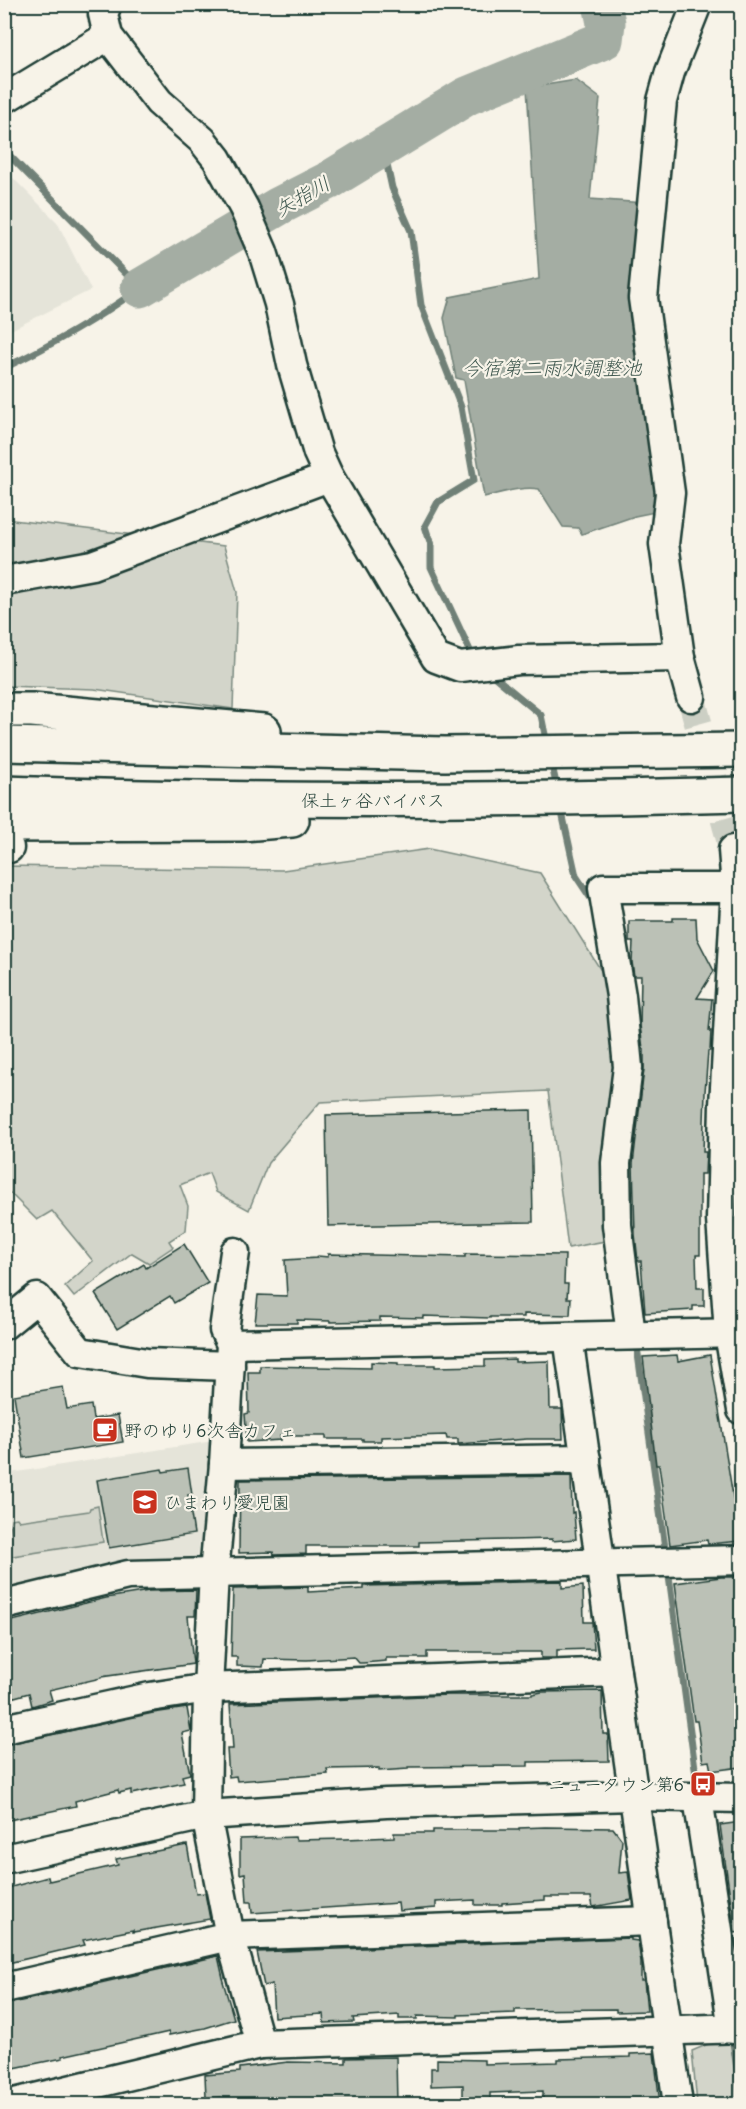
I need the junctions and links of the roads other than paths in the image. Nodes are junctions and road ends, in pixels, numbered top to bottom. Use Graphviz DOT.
graph roads {
  1 [pos="106,4"];
  2 [pos="697,4"];
  3 [pos="108,36"];
  4 [pos="4,99"];
  5 [pos="329,477"];
  6 [pos="4,581"];
  7 [pos="680,657"];
  8 [pos="691,697"];
  9 [pos="4,710"];
  10 [pos="4,744"];
  11 [pos="741,750"];
  12 [pos="445,754"];
  13 [pos="4,793"];
  14 [pos="741,794"];
  15 [pos="560,799"];
  16 [pos="6,840"];
  17 [pos="733,850"];
  18 [pos="736,888"];
  19 [pos="736,995"];
  20 [pos="733,1105"];
  21 [pos="731,1219"];
  22 [pos="235,1252"];
  23 [pos="4,1324"];
  24 [pos="735,1333"];
  25 [pos="631,1335"];
  26 [pos="568,1337"];
  27 [pos="231,1355"];
  28 [pos="741,1410"];
  29 [pos="586,1459"];
  30 [pos="224,1464"];
  31 [pos="741,1560"];
  32 [pos="601,1564"];
  33 [pos="214,1573"];
  34 [pos="4,1605"];
  35 [pos="616,1672"];
  36 [pos="208,1688"];
  37 [pos="4,1729"];
  38 [pos="634,1796"];
  39 [pos="698,1798"];
  40 [pos="741,1798"];
  41 [pos="206,1815"];
  42 [pos="4,1859"];
  43 [pos="652,1921"];
  44 [pos="230,1936"];
  45 [pos="4,1988"];
  46 [pos="737,2029"];
  47 [pos="668,2030"];
  48 [pos="260,2044"];
  49 [pos="10,2104"];
  50 [pos="678,2104"];
  1 -- 3 [label="street"];
  2 -- 7 [label="street"];
  3 -- 4 [label="street"];
  3 -- 5 [label="street"];
  5 -- 6 [label="street"];
  5 -- 7 [label="street"];
  7 -- 8 [label="street"];
  9 -- 12 [label="highway"];
  10 -- 12 [label="highway"];
  11 -- 12 [label="highway"];
  13 -- 15 [label="highway, 保土ヶ谷バイパス"];
  14 -- 15 [label="highway, 保土ヶ谷バイパス"];
  15 -- 16 [label="highway"];
  17 -- 18 [label="street"];
  18 -- 19 [label="street"];
  18 -- 25 [label="street"];
  19 -- 20 [label="street"];
  20 -- 21 [label="street"];
  21 -- 24 [label="street"];
  22 -- 27 [label="street"];
  23 -- 27 [label="street"];
  24 -- 25 [label="street"];
  24 -- 28 [label="street"];
  25 -- 26 [label="street"];
  26 -- 27 [label="street"];
  26 -- 29 [label="street"];
  27 -- 30 [label="street"];
  29 -- 30 [label="street"];
  29 -- 32 [label="street"];
  30 -- 33 [label="street"];
  31 -- 32 [label="street"];
  32 -- 33 [label="street"];
  32 -- 35 [label="street"];
  33 -- 34 [label="street"];
  33 -- 36 [label="street"];
  35 -- 36 [label="street"];
  35 -- 38 [label="street"];
  36 -- 37 [label="street"];
  36 -- 41 [label="street"];
  38 -- 39 [label="street"];
  38 -- 41 [label="street"];
  38 -- 43 [label="street"];
  39 -- 40 [label="street"];
  39 -- 46 [label="street"];
  41 -- 42 [label="street"];
  41 -- 44 [label="street"];
  43 -- 44 [label="street"];
  43 -- 47 [label="street"];
  44 -- 45 [label="street"];
  44 -- 48 [label="street"];
  46 -- 47 [label="street"];
  47 -- 48 [label="street"];
  47 -- 50 [label="street"];
  48 -- 49 [label="street"];
}
